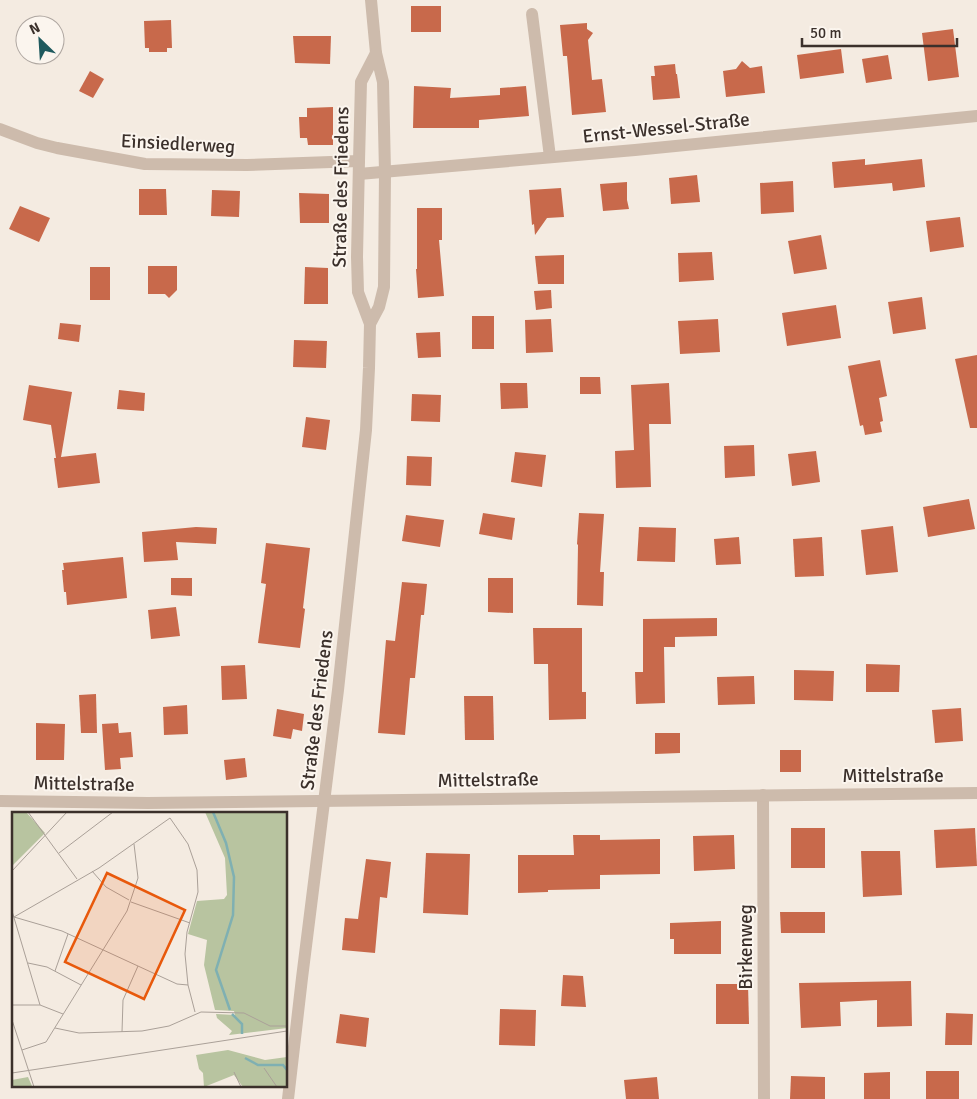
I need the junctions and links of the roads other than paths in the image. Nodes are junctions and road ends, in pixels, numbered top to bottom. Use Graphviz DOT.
graph roads {
  1 [pos="371,0"];
  2 [pos="532,14"];
  3 [pos="376,53"];
  4 [pos="977,116"];
  5 [pos="0,129"];
  6 [pos="550,157"];
  7 [pos="359,168"];
  8 [pos="385,172"];
  9 [pos="370,324"];
  10 [pos="977,793"];
  11 [pos="763,795"];
  12 [pos="0,800"];
  13 [pos="325,800"];
  14 [pos="288,1099"];
  15 [pos="764,1099"];
  1 -- 3 [label="street, Straße des Friedens"];
  2 -- 6 [label="street"];
  3 -- 7 [label="street, Straße des Friedens"];
  3 -- 8 [label="street, Straße des Friedens"];
  4 -- 6 [label="street, Ernst-Wessel-Straße"];
  5 -- 7 [label="street, Einsiedlerweg"];
  6 -- 8 [label="street, Ernst-Wessel-Straße"];
  7 -- 8 [label="street, Ernst-Wessel-Straße"];
  7 -- 9 [label="street, Straße des Friedens"];
  8 -- 9 [label="street, Straße des Friedens"];
  9 -- 13 [label="street, Straße des Friedens"];
  10 -- 11 [label="street, Mittelstraße"];
  11 -- 13 [label="street, Mittelstraße"];
  11 -- 15 [label="street, Birkenweg"];
  12 -- 13 [label="street, Mittelstraße"];
  13 -- 14 [label="street, Straße des Friedens"];
}
